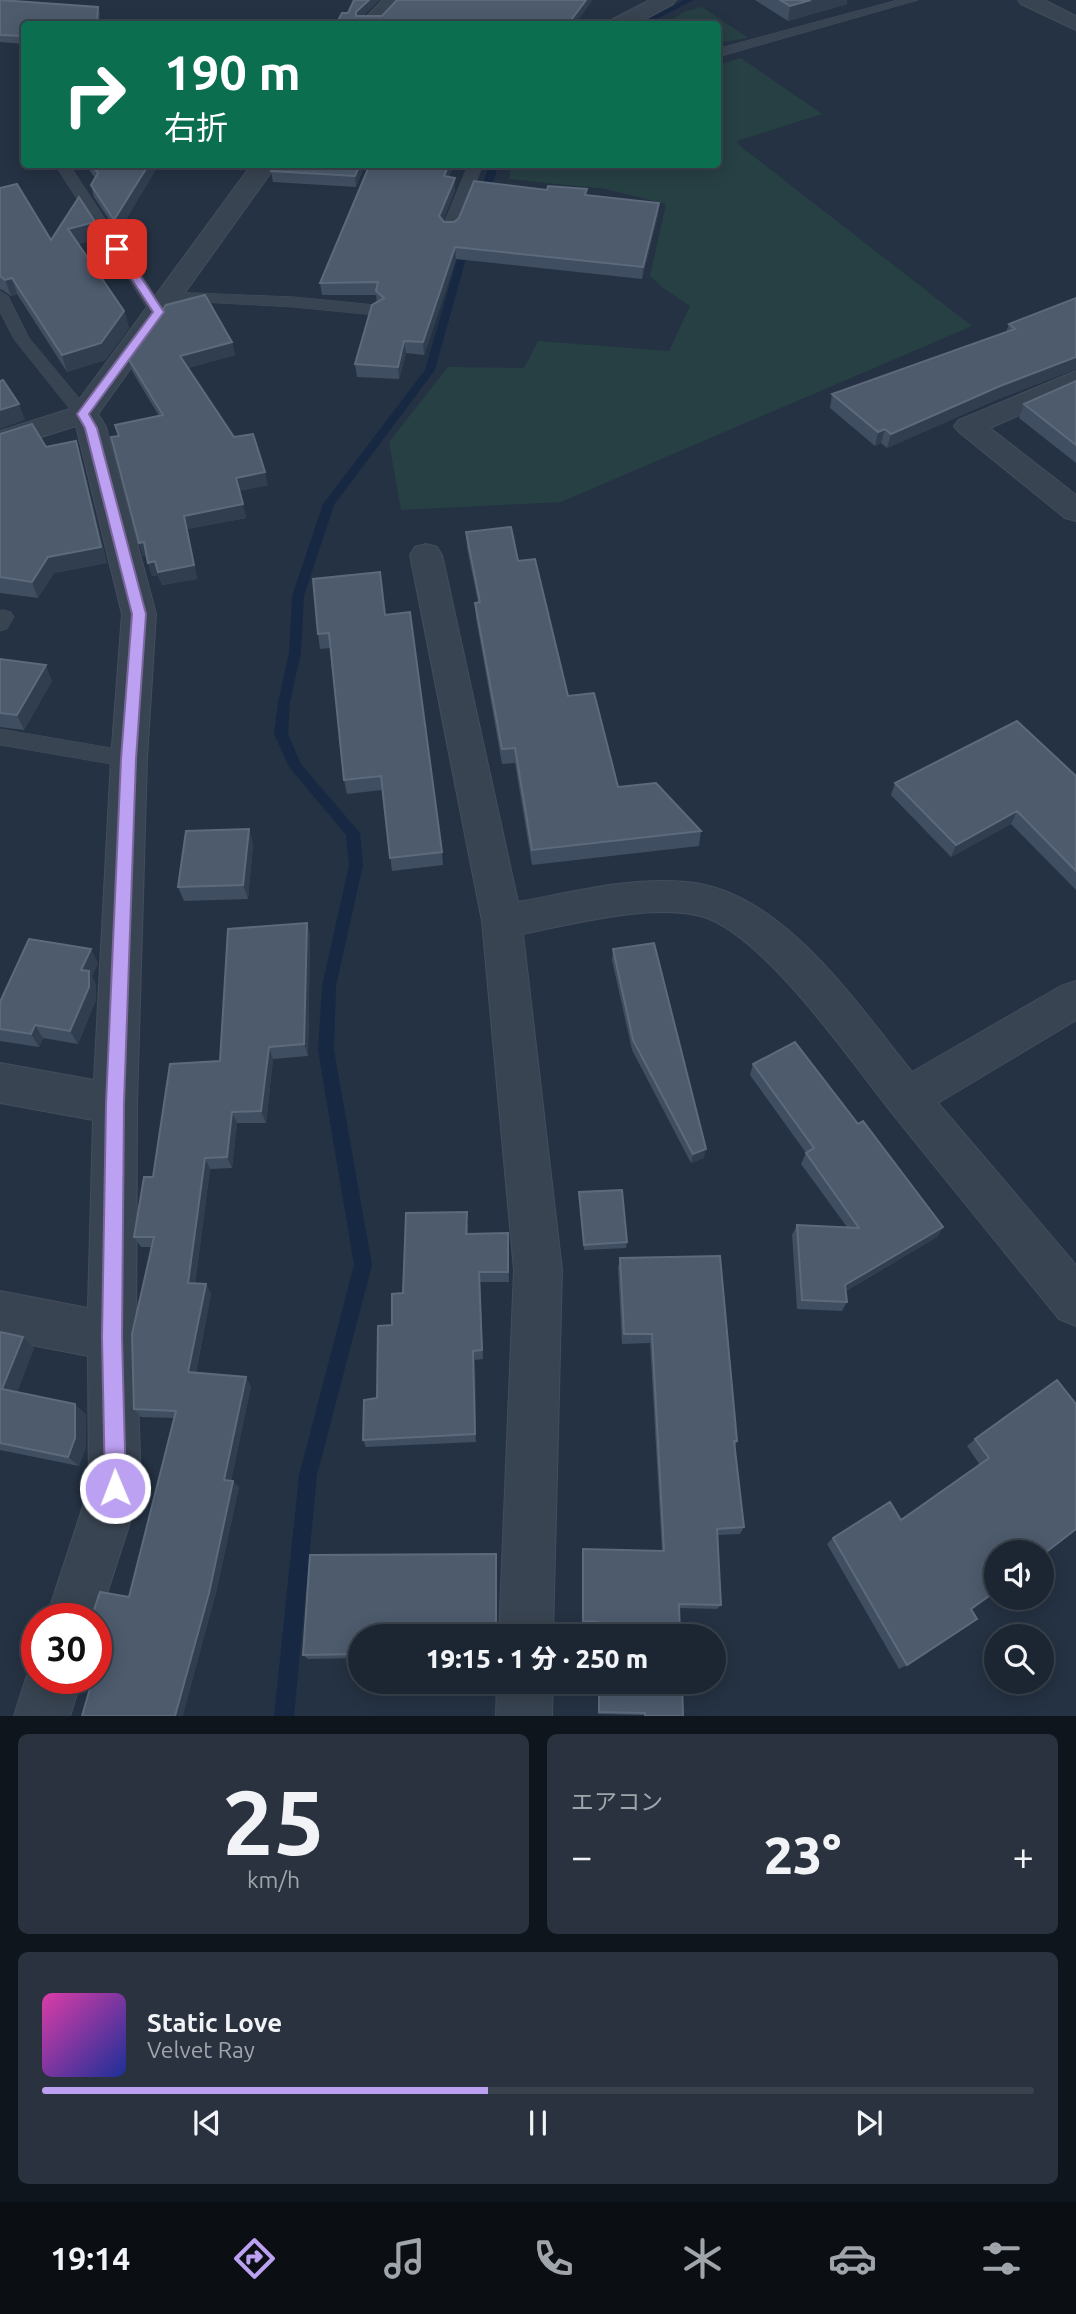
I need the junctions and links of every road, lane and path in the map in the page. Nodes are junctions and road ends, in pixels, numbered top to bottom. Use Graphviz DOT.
graph roads {
  1 [pos="395,0"];
  2 [pos="666,0"];
  3 [pos="912,0"];
  4 [pos="1028,0"];
  5 [pos="372,21"];
  6 [pos="627,21"];
  7 [pos="1076,24"];
  8 [pos="721,52"];
  9 [pos="65,168"];
  10 [pos="262,168"];
  11 [pos="474,168"];
  12 [pos="450,229"];
  13 [pos="0,296"];
  14 [pos="164,305"];
  15 [pos="375,310"];
  16 [pos="1076,380"];
  17 [pos="83,414"];
  18 [pos="0,441"];
  19 [pos="1076,511"];
  20 [pos="426,555"];
  21 [pos="0,737"];
  22 [pos="129,759"];
  23 [pos="502,921"];
  24 [pos="1076,999"];
  25 [pos="0,1083"];
  26 [pos="907,1098"];
  27 [pos="115,1104"];
  28 [pos="1076,1302"];
  29 [pos="0,1315"];
  30 [pos="112,1337"];
  31 [pos="78,1603"];
  32 [pos="526,1624"];
  33 [pos="49,1694"];
  34 [pos="525,1694"];
  35 [pos="42,1716"];
  36 [pos="524,1716"];
  1 -- 5 [label="street"];
  2 -- 6 [label="street"];
  3 -- 8 [label="lane"];
  4 -- 7 [label="street"];
  9 -- 14 [label="lane"];
  10 -- 14 [label="street"];
  11 -- 12 [label="lane"];
  13 -- 17 [label="lane"];
  14 -- 15 [label="lane"];
  14 -- 17 [label="street"];
  16 -- 19 [label="street"];
  17 -- 18 [label="street"];
  17 -- 22 [label="street"];
  20 -- 23 [label="street"];
  21 -- 22 [label="lane"];
  22 -- 27 [label="street"];
  23 -- 26 [label="street"];
  23 -- 32 [label="street"];
  24 -- 26 [label="street"];
  25 -- 27 [label="street"];
  26 -- 28 [label="street"];
  27 -- 30 [label="street"];
  29 -- 30 [label="street"];
  30 -- 31 [label="street"];
  33 -- 35 [label="street"];
  34 -- 36 [label="street"];
}
